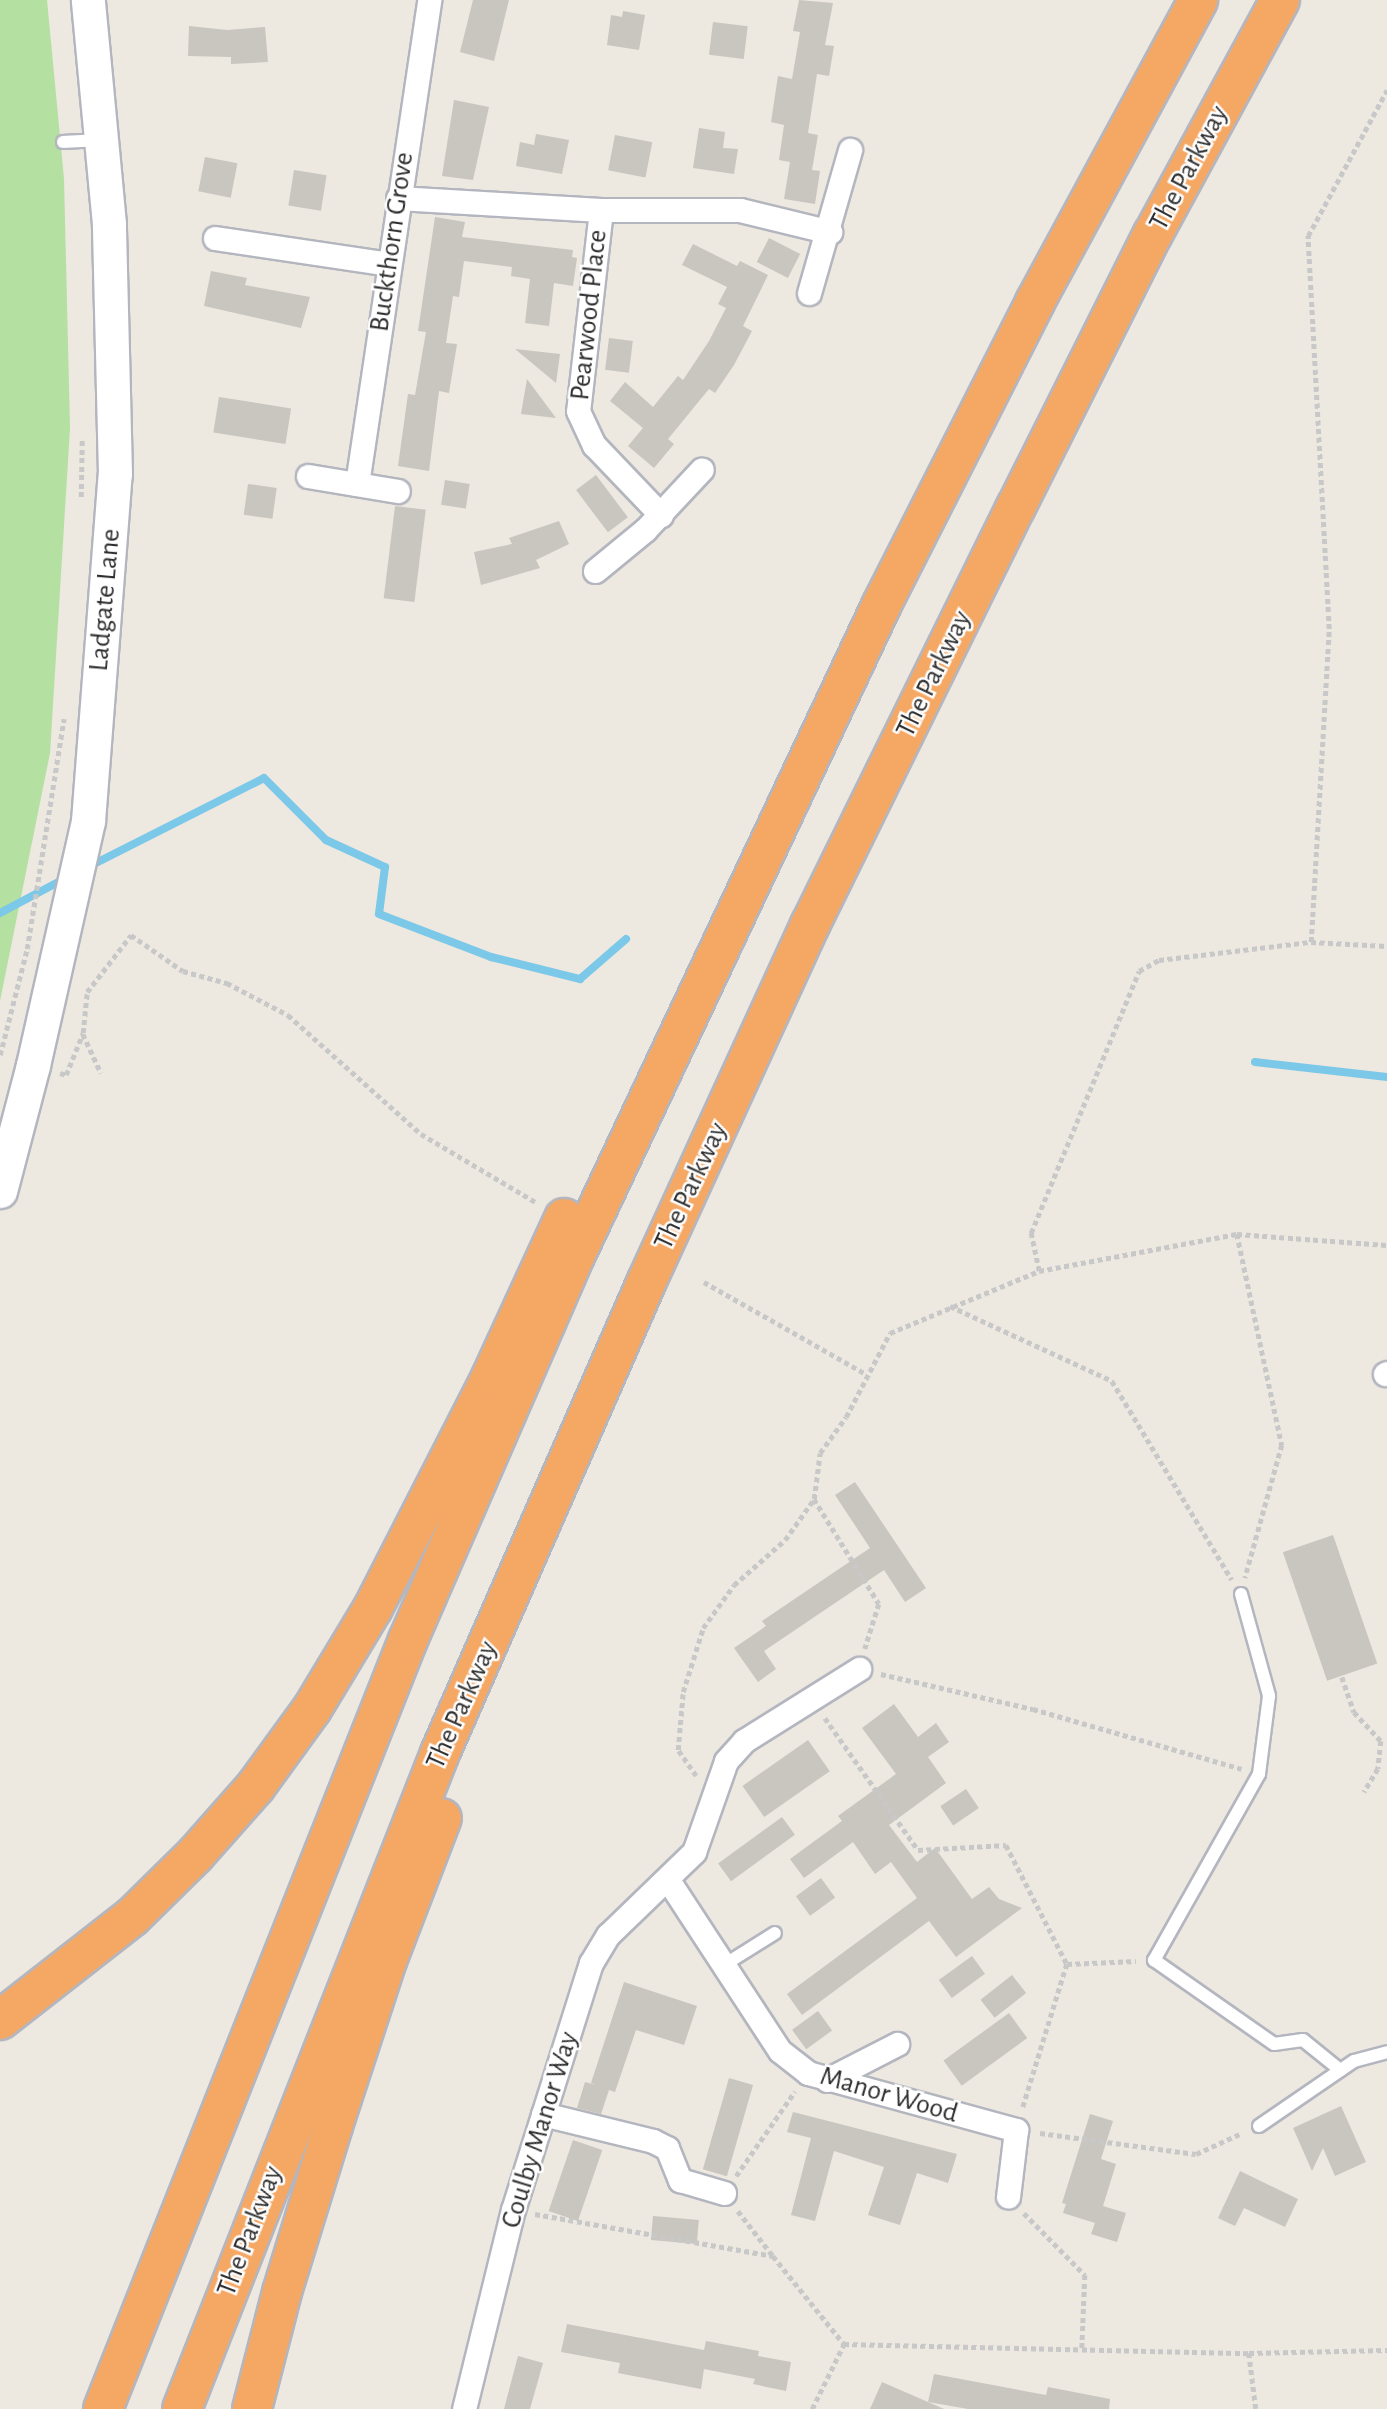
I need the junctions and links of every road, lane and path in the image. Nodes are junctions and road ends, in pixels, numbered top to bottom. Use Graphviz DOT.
graph roads {
  1 [pos="88,0"];
  2 [pos="429,0"];
  3 [pos="1198,0"];
  4 [pos="1280,0"];
  5 [pos="1387,89"];
  6 [pos="104,140"];
  7 [pos="63,142"];
  8 [pos="850,149"];
  9 [pos="398,198"];
  10 [pos="601,210"];
  11 [pos="830,232"];
  12 [pos="215,238"];
  13 [pos="388,264"];
  14 [pos="809,293"];
  15 [pos="82,435"];
  16 [pos="702,470"];
  17 [pos="307,476"];
  18 [pos="356,484"];
  19 [pos="398,491"];
  20 [pos="81,502"];
  21 [pos="661,515"];
  22 [pos="595,571"];
  23 [pos="65,707"];
  24 [pos="1311,942"];
  25 [pos="1387,946"];
  26 [pos="83,1033"];
  27 [pos="678,1033"];
  28 [pos="0,1055"];
  29 [pos="101,1073"];
  30 [pos="66,1075"];
  31 [pos="0,1191"];
  32 [pos="537,1203"];
  33 [pos="1237,1234"];
  34 [pos="1387,1245"];
  35 [pos="1039,1271"];
  36 [pos="704,1282"];
  37 [pos="949,1305"];
  38 [pos="866,1374"];
  39 [pos="814,1499"];
  40 [pos="526,1561"];
  41 [pos="1241,1594"];
  42 [pos="859,1669"];
  43 [pos="1342,1677"];
  44 [pos="811,1699"];
  45 [pos="1259,1774"];
  46 [pos="1364,1792"];
  47 [pos="712,1798"];
  48 [pos="668,1880"];
  49 [pos="775,1933"];
  50 [pos="1154,1960"];
  51 [pos="1067,1964"];
  52 [pos="724,1965"];
  53 [pos="0,2020"];
  54 [pos="897,2044"];
  55 [pos="1387,2052"];
  56 [pos="1340,2070"];
  57 [pos="817,2077"];
  58 [pos="543,2114"];
  59 [pos="1259,2126"];
  60 [pos="1016,2130"];
  61 [pos="724,2193"];
  62 [pos="1008,2197"];
  63 [pos="513,2210"];
  64 [pos="773,2256"];
  65 [pos="844,2344"];
  66 [pos="1082,2349"];
  67 [pos="1387,2350"];
  68 [pos="1249,2353"];
  69 [pos="103,2409"];
  70 [pos="182,2409"];
  71 [pos="253,2409"];
  72 [pos="464,2409"];
  73 [pos="812,2409"];
  74 [pos="1256,2409"];
  1 -- 6 [label="main road, Ladgate Lane"];
  2 -- 9 [label="street, Buckthorn Grove"];
  3 -- 27 [label="highway"];
  4 -- 40 [label="highway, The Parkway"];
  5 -- 24 [label="path"];
  6 -- 7 [label="lane"];
  6 -- 31 [label="main road, Ladgate Lane"];
  8 -- 11 [label="street"];
  9 -- 10 [label="street, Pearwood Place"];
  9 -- 13 [label="street, Buckthorn Grove"];
  10 -- 11 [label="street, Pearwood Place"];
  10 -- 21 [label="street, Pearwood Place"];
  11 -- 14 [label="street"];
  12 -- 13 [label="street"];
  13 -- 18 [label="street, Buckthorn Grove"];
  15 -- 20 [label="path"];
  16 -- 21 [label="street"];
  17 -- 18 [label="street"];
  18 -- 19 [label="street"];
  21 -- 22 [label="street"];
  23 -- 28 [label="path"];
  24 -- 25 [label="path"];
  24 -- 35 [label="path"];
  26 -- 29 [label="path"];
  26 -- 30 [label="path"];
  26 -- 32 [label="path"];
  27 -- 53 [label="highway"];
  27 -- 69 [label="highway"];
  33 -- 34 [label="path"];
  33 -- 35 [label="path"];
  33 -- 41 [label="path"];
  35 -- 37 [label="path"];
  36 -- 38 [label="path"];
  37 -- 38 [label="path"];
  37 -- 41 [label="path"];
  38 -- 39 [label="path"];
  39 -- 42 [label="path"];
  39 -- 47 [label="path"];
  40 -- 70 [label="highway, The Parkway"];
  40 -- 71 [label="highway"];
  41 -- 45 [label="lane"];
  42 -- 44 [label="street, Coulby Manor Way"];
  42 -- 45 [label="path"];
  43 -- 46 [label="path"];
  44 -- 47 [label="street, Coulby Manor Way"];
  44 -- 51 [label="path"];
  45 -- 50 [label="lane"];
  47 -- 48 [label="street, Coulby Manor Way"];
  48 -- 52 [label="street, Manor Wood"];
  48 -- 58 [label="street, Coulby Manor Way"];
  49 -- 52 [label="lane"];
  50 -- 51 [label="path"];
  50 -- 56 [label="lane"];
  51 -- 60 [label="path"];
  52 -- 57 [label="street, Manor Wood"];
  54 -- 57 [label="street"];
  55 -- 56 [label="lane"];
  56 -- 59 [label="lane"];
  57 -- 60 [label="street, Manor Wood"];
  57 -- 61 [label="path"];
  58 -- 61 [label="street"];
  58 -- 63 [label="street, Coulby Manor Way"];
  59 -- 60 [label="path"];
  60 -- 62 [label="street"];
  61 -- 64 [label="path"];
  62 -- 66 [label="path"];
  63 -- 64 [label="path"];
  63 -- 72 [label="street, Coulby Manor Way"];
  64 -- 65 [label="path"];
  65 -- 66 [label="path"];
  65 -- 73 [label="path"];
  66 -- 68 [label="path"];
  67 -- 68 [label="path"];
  68 -- 74 [label="path"];
}
